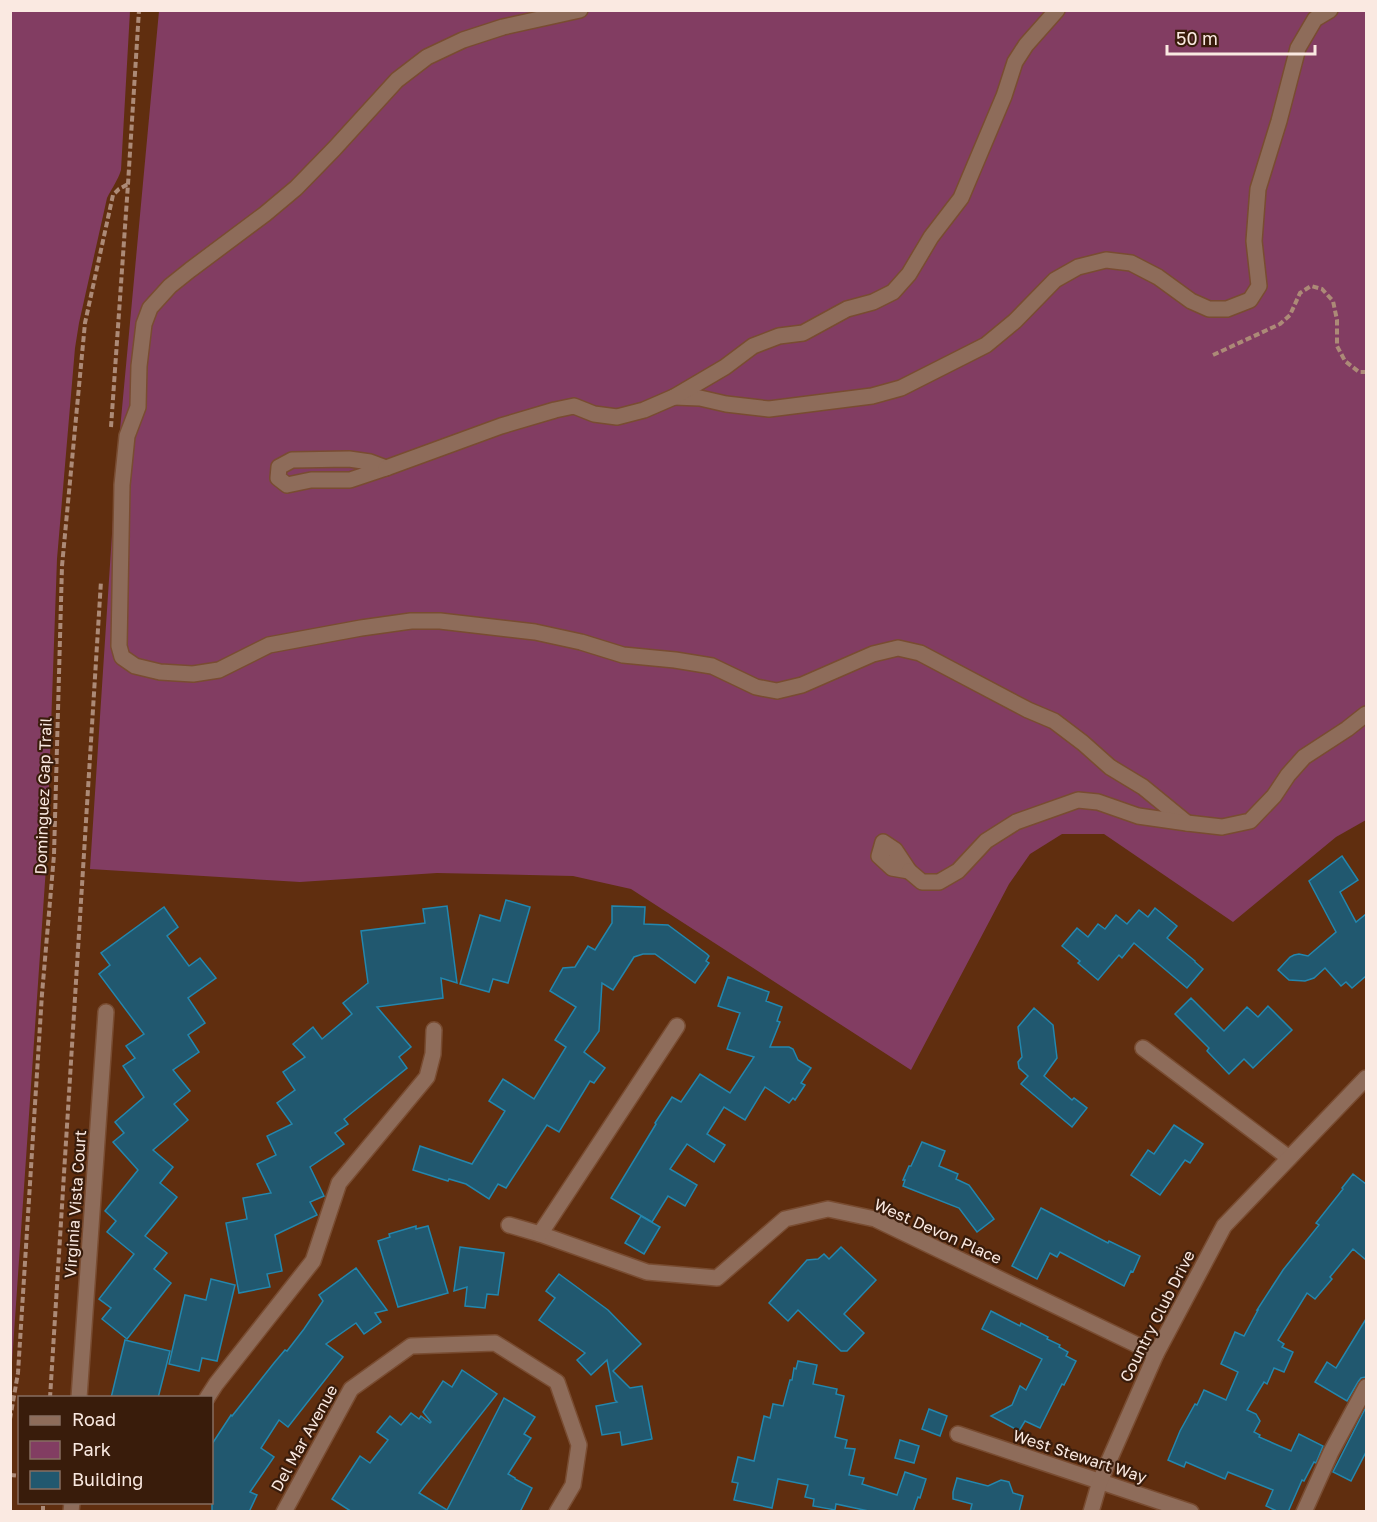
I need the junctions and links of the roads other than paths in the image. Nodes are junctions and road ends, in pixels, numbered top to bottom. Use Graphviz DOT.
graph roads {
  1 [pos="580,10"];
  2 [pos="1057,10"];
  3 [pos="1330,10"];
  4 [pos="674,397"];
  5 [pos="386,468"];
  6 [pos="1366,714"];
  7 [pos="1187,824"];
  8 [pos="909,871"];
  9 [pos="106,1012"];
  10 [pos="677,1026"];
  11 [pos="434,1030"];
  12 [pos="1143,1048"];
  13 [pos="1366,1078"];
  14 [pos="1289,1158"];
  15 [pos="509,1225"];
  16 [pos="540,1234"];
  17 [pos="1156,1354"];
  18 [pos="1366,1387"];
  19 [pos="79,1396"];
  20 [pos="208,1396"];
  21 [pos="958,1434"];
  22 [pos="1100,1481"];
  23 [pos="284,1512"];
  24 [pos="557,1512"];
  25 [pos="1091,1512"];
  26 [pos="1191,1512"];
  27 [pos="1304,1512"];
  1 -- 7 [label="street"];
  2 -- 4 [label="street"];
  3 -- 4 [label="street"];
  4 -- 5 [label="street"];
  5 -- 5 [label="street"];
  6 -- 7 [label="street"];
  7 -- 8 [label="street"];
  9 -- 19 [label="street, Virginia Vista Court"];
  10 -- 16 [label="street"];
  11 -- 20 [label="street"];
  12 -- 14 [label="street"];
  13 -- 14 [label="street, Country Club Drive"];
  14 -- 17 [label="street, Country Club Drive"];
  15 -- 16 [label="street, West Devon Place"];
  16 -- 17 [label="street, West Devon Place"];
  17 -- 22 [label="street, Country Club Drive"];
  18 -- 27 [label="street"];
  21 -- 22 [label="street, West Stewart Way"];
  22 -- 25 [label="street, Country Club Drive"];
  22 -- 26 [label="street, West Stewart Way"];
  23 -- 24 [label="street, Del Mar Avenue"];
}
